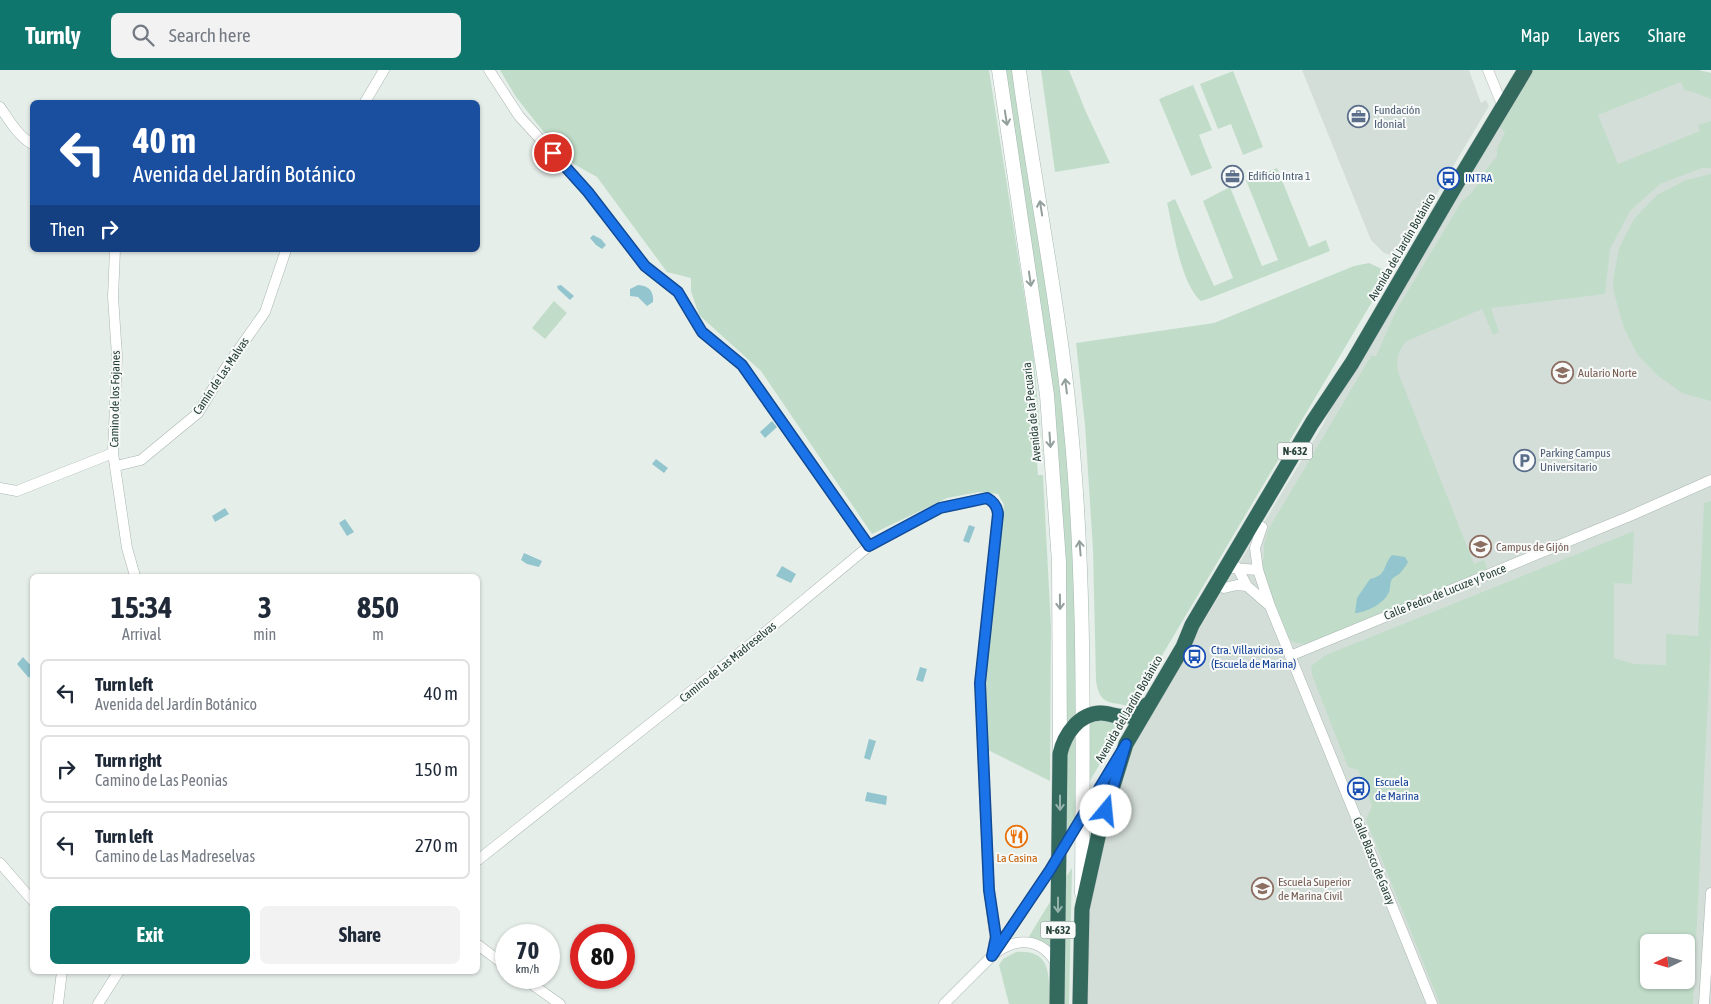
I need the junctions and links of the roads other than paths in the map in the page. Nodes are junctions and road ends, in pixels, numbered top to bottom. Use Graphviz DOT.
graph roads {
  1 [pos="384,70"];
  2 [pos="488,70"];
  3 [pos="999,70"];
  4 [pos="1019,70"];
  5 [pos="1488,70"];
  6 [pos="1525,70"];
  7 [pos="366,100"];
  8 [pos="0,107"];
  9 [pos="1503,107"];
  10 [pos="30,142"];
  11 [pos="115,252"];
  12 [pos="285,252"];
  13 [pos="1352,363"];
  14 [pos="113,453"];
  15 [pos="116,466"];
  16 [pos="1711,480"];
  17 [pos="0,488"];
  18 [pos="1262,527"];
  19 [pos="869,546"];
  20 [pos="1230,570"];
  21 [pos="1258,570"];
  22 [pos="134,574"];
  23 [pos="1247,586"];
  24 [pos="1224,588"];
  25 [pos="1270,606"];
  26 [pos="1183,648"];
  27 [pos="1290,656"];
  28 [pos="1083,684"];
  29 [pos="1151,702"];
  30 [pos="1101,713"];
  31 [pos="1082,720"];
  32 [pos="1126,744"];
  33 [pos="1060,754"];
  34 [pos="1082,818"];
  35 [pos="1058,856"];
  36 [pos="480,858"];
  37 [pos="0,863"];
  38 [pos="1711,893"];
  39 [pos="30,898"];
  40 [pos="1082,909"];
  41 [pos="480,947"];
  42 [pos="992,956"];
  43 [pos="495,958"];
  44 [pos="1057,966"];
  45 [pos="62,974"];
  46 [pos="117,974"];
  47 [pos="539,989"];
  48 [pos="58,1004"];
  49 [pos="98,1004"];
  50 [pos="560,1004"];
  51 [pos="944,1004"];
  52 [pos="1056,1004"];
  53 [pos="1080,1004"];
  54 [pos="1432,1004"];
  55 [pos="1704,1004"];
  1 -- 7 [label="street"];
  2 -- 19 [label="street"];
  3 -- 33 [label="street, Avenida de la Pecuaria, one-way"];
  28 -- 4 [label="street, one-way"];
  5 -- 9 [label="street"];
  6 -- 9 [label="highway, Avenida del Jardín Botánico / N-632"];
  8 -- 10 [label="street"];
  9 -- 13 [label="highway, Avenida del Jardín Botánico / N-632"];
  11 -- 14 [label="street, Camino de los Fojanes"];
  12 -- 15 [label="street, Camín de Las Malvas"];
  13 -- 18 [label="highway, Avenida del Jardín Botánico / N-632"];
  13 -- 20 [label="highway, Avenida del Jardín Botánico / N-632"];
  14 -- 15 [label="street, Camino de los Fojanes"];
  14 -- 17 [label="street"];
  15 -- 22 [label="street, Camino de los Fojanes"];
  16 -- 27 [label="street, Calle Pedro de Lucuze y Ponce"];
  18 -- 20 [label="highway, Avenida del Jardín Botánico / N-632"];
  18 -- 21 [label="street, Calle Blasco de Garay"];
  19 -- 36 [label="street, Camino de Las Madreselvas"];
  19 -- 42 [label="street, Camino de Las Madreselvas"];
  20 -- 21 [label="street"];
  20 -- 23 [label="street, Calle Blasco de Garay"];
  20 -- 24 [label="highway, Avenida del Jardín Botánico / N-632"];
  20 -- 26 [label="highway, Avenida del Jardín Botánico / N-632"];
  21 -- 25 [label="street, Calle Blasco de Garay"];
  23 -- 24 [label="street"];
  23 -- 25 [label="street, Calle Blasco de Garay"];
  24 -- 26 [label="highway, Avenida del Jardín Botánico / N-632"];
  25 -- 27 [label="street, Calle Blasco de Garay"];
  26 -- 29 [label="highway, Avenida del Jardín Botánico / N-632"];
  27 -- 54 [label="street, Calle Blasco de Garay"];
  28 -- 30 [label="street"];
  28 -- 31 [label="street"];
  29 -- 30 [label="highway, Avenida de la Pecuaria / N-632"];
  29 -- 32 [label="highway, Avenida del Jardín Botánico / N-632"];
  30 -- 31 [label="highway, Avenida de la Pecuaria / N-632"];
  31 -- 33 [label="highway, Avenida de la Pecuaria / N-632"];
  31 -- 34 [label="street"];
  32 -- 34 [label="street, Avenida del Jardín Botánico"];
  32 -- 40 [label="highway, N-632"];
  33 -- 35 [label="highway, Avenida de la Pecuaria / N-632, one-way"];
  34 -- 35 [label="street, Avenida del Jardín Botánico"];
  34 -- 40 [label="street"];
  35 -- 42 [label="street, Avenida del Jardín Botánico"];
  35 -- 44 [label="highway, N-632, one-way"];
  37 -- 39 [label="street"];
  38 -- 55 [label="street"];
  40 -- 53 [label="highway, N-632"];
  41 -- 43 [label="street"];
  42 -- 44 [label="street"];
  42 -- 51 [label="street, Avenida del Jardín Botánico"];
  44 -- 52 [label="highway, N-632"];
  45 -- 48 [label="street"];
  46 -- 49 [label="street"];
  47 -- 50 [label="street"];
}
